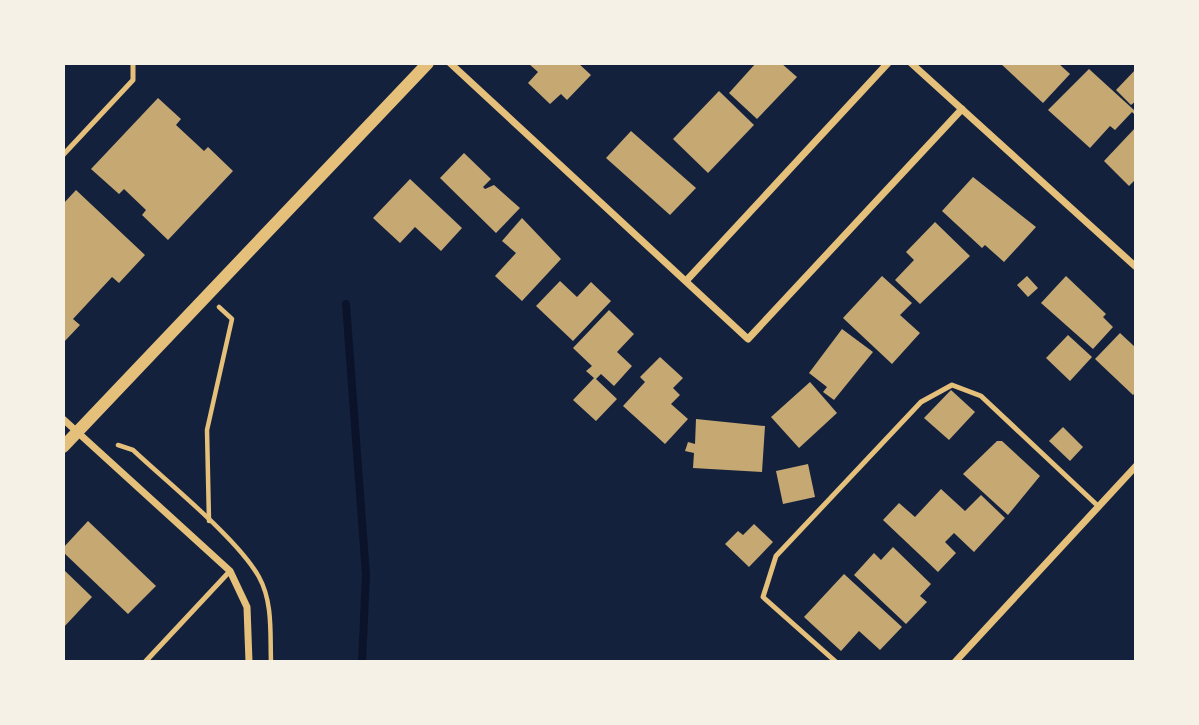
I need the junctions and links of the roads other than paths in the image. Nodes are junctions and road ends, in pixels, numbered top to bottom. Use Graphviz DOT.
graph roads {
  1 [pos="133,63"];
  2 [pos="428,63"];
  3 [pos="450,63"];
  4 [pos="888,63"];
  5 [pos="911,63"];
  6 [pos="962,109"];
  7 [pos="63,155"];
  8 [pos="1136,267"];
  9 [pos="686,281"];
  10 [pos="63,419"];
  11 [pos="78,432"];
  12 [pos="63,447"];
  13 [pos="1136,466"];
  14 [pos="1098,506"];
  15 [pos="230,570"];
  16 [pos="145,662"];
  17 [pos="249,662"];
  18 [pos="836,662"];
  19 [pos="955,662"];
  1 -- 7 [label="lane"];
  2 -- 11 [label="street"];
  3 -- 9 [label="street"];
  4 -- 9 [label="street"];
  5 -- 6 [label="street"];
  6 -- 8 [label="street"];
  6 -- 9 [label="street"];
  10 -- 11 [label="street"];
  11 -- 12 [label="street"];
  11 -- 15 [label="street"];
  13 -- 14 [label="street"];
  14 -- 18 [label="lane"];
  14 -- 19 [label="street"];
  15 -- 16 [label="lane"];
  15 -- 17 [label="street"];
}
